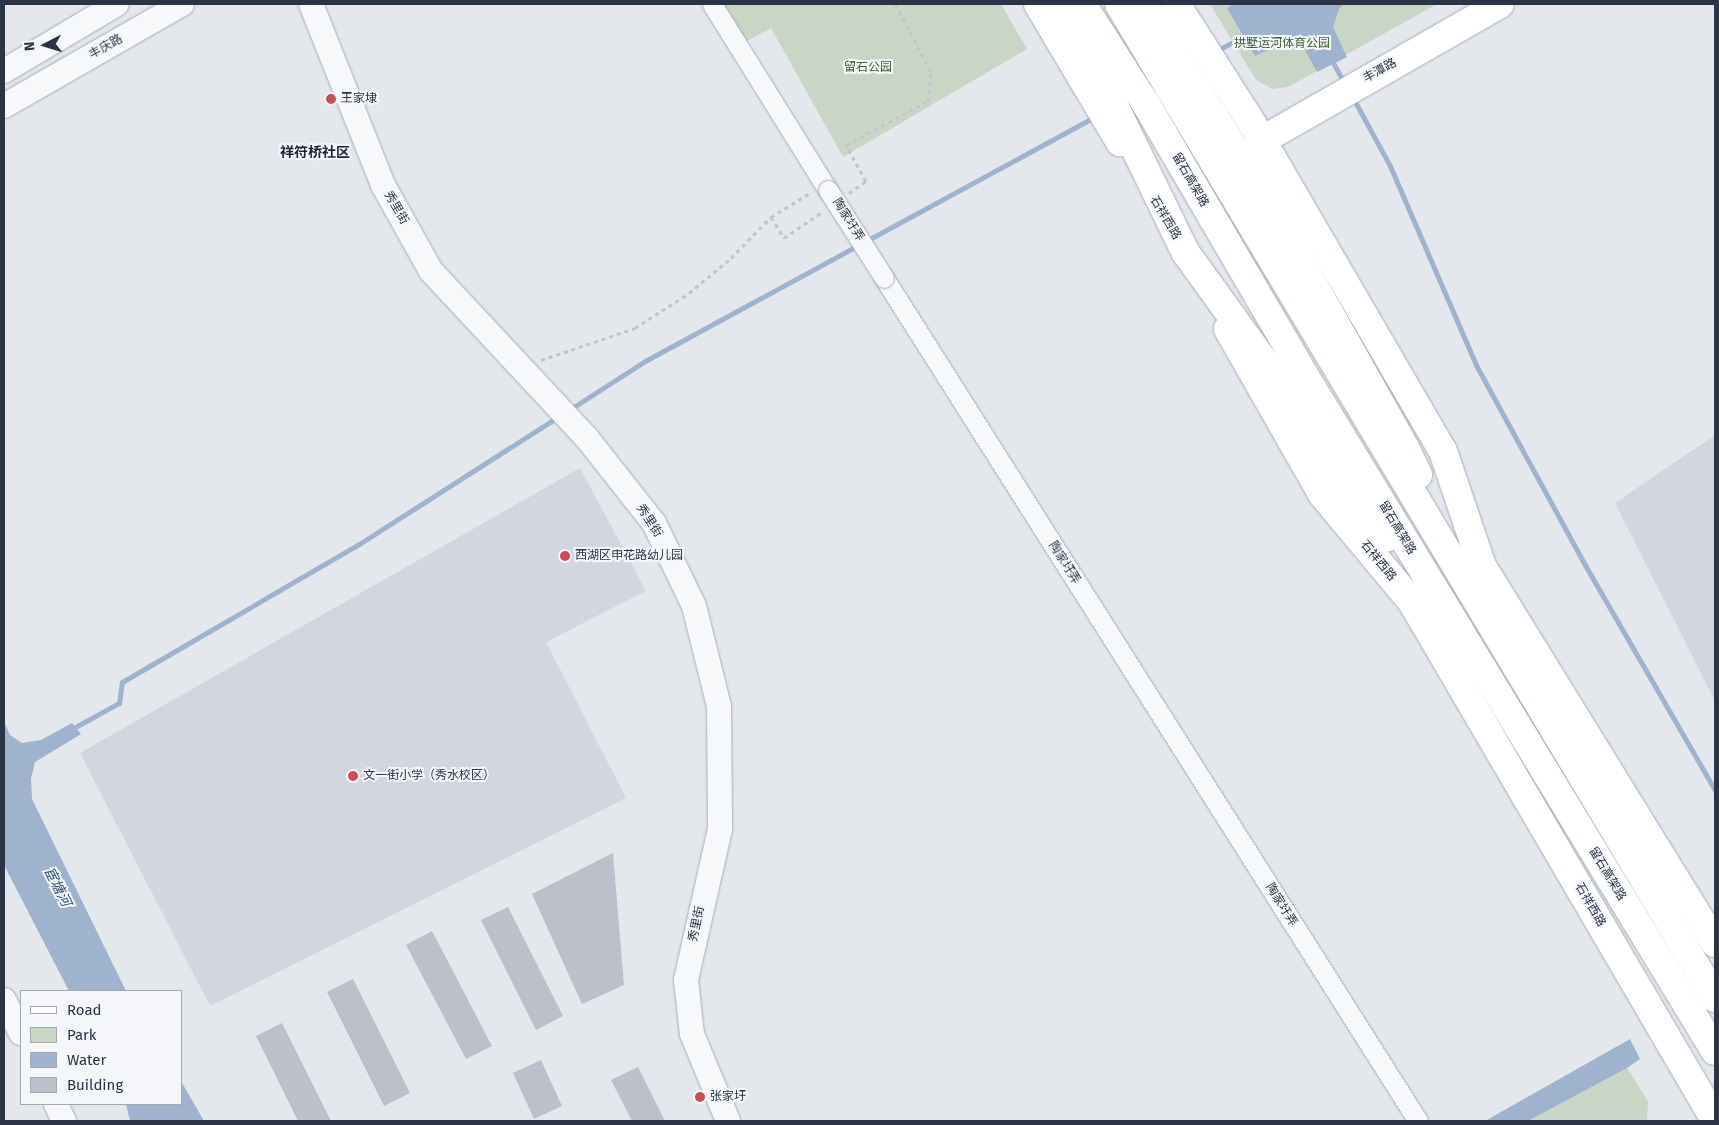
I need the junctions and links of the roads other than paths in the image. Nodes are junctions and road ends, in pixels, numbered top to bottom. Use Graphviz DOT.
graph roads {
  1 [pos="117,4"];
  2 [pos="182,4"];
  3 [pos="311,4"];
  4 [pos="712,4"];
  5 [pos="1038,4"];
  6 [pos="1059,4"];
  7 [pos="1082,4"];
  8 [pos="1159,4"];
  9 [pos="1465,4"];
  10 [pos="1500,4"];
  11 [pos="1129,6"];
  12 [pos="1176,25"];
  13 [pos="4,71"];
  14 [pos="1192,77"];
  15 [pos="1093,79"];
  16 [pos="1345,82"];
  17 [pos="4,106"];
  18 [pos="1257,133"];
  19 [pos="1186,253"];
  20 [pos="1474,576"];
  21 [pos="1444,606"];
  22 [pos="1715,943"];
  23 [pos="1715,998"];
  24 [pos="4,1000"];
  25 [pos="20,1032"];
  26 [pos="1715,1051"];
  27 [pos="56,1105"];
  28 [pos="1715,1120"];
  29 [pos="64,1121"];
  30 [pos="728,1121"];
  31 [pos="1418,1121"];
  1 -- 13 [label="street"];
  2 -- 17 [label="street, 丰庆路"];
  3 -- 30 [label="street, 秀里街"];
  4 -- 31 [label="street, 陶家圩弄, bridge"];
  5 -- 15 [label="main road"];
  6 -- 15 [label="main road"];
  7 -- 21 [label="main road, 留石高架路"];
  8 -- 12 [label="main road"];
  9 -- 16 [label="main road, 丰潭路"];
  10 -- 16 [label="main road, 丰潭路"];
  11 -- 12 [label="main road"];
  11 -- 14 [label="main road"];
  12 -- 14 [label="main road"];
  14 -- 18 [label="main road"];
  14 -- 20 [label="main road"];
  14 -- 20 [label="main road"];
  15 -- 19 [label="main road"];
  16 -- 18 [label="main road, 丰潭路"];
  18 -- 20 [label="main road"];
  19 -- 21 [label="main road"];
  19 -- 28 [label="main road, 石祥西路"];
  20 -- 22 [label="main road"];
  20 -- 23 [label="main road"];
  21 -- 26 [label="main road, 留石高架路"];
  24 -- 25 [label="street"];
  27 -- 29 [label="street"];
}
